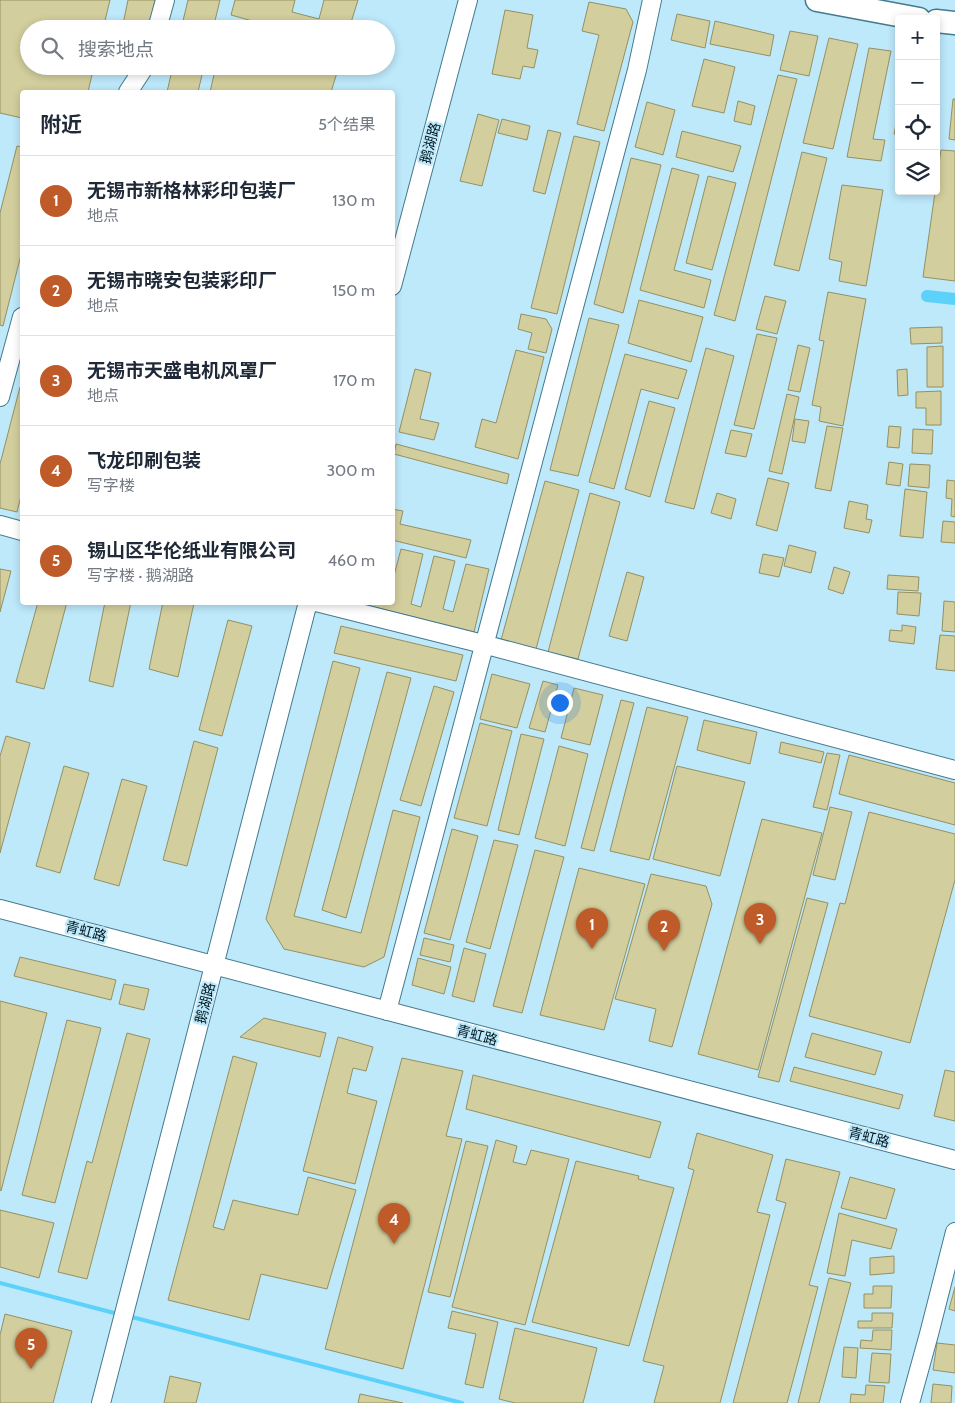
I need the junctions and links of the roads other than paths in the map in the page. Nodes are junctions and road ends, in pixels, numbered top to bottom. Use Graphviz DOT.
graph roads {
  1 [pos="165,0"];
  2 [pos="468,0"];
  3 [pos="652,0"];
  4 [pos="816,0"];
  5 [pos="897,15"];
  6 [pos="159,20"];
  7 [pos="940,21"];
  8 [pos="955,23"];
  9 [pos="139,75"];
  10 [pos="129,90"];
  11 [pos="395,275"];
  12 [pos="20,324"];
  13 [pos="0,397"];
  14 [pos="0,525"];
  15 [pos="20,530"];
  16 [pos="307,605"];
  17 [pos="328,605"];
  18 [pos="483,644"];
  19 [pos="955,770"];
  20 [pos="0,909"];
  21 [pos="214,965"];
  22 [pos="387,1011"];
  23 [pos="955,1160"];
  24 [pos="955,1232"];
  25 [pos="101,1403"];
  26 [pos="910,1403"];
  1 -- 6 [label="street"];
  2 -- 11 [label="street, 鹅湖路"];
  3 -- 18 [label="street"];
  4 -- 5 [label="main road"];
  7 -- 8 [label="main road"];
  9 -- 10 [label="street"];
  12 -- 13 [label="street"];
  14 -- 15 [label="street"];
  16 -- 21 [label="street, 鹅湖路"];
  17 -- 18 [label="street"];
  18 -- 19 [label="street"];
  18 -- 22 [label="street"];
  20 -- 21 [label="street, 青虹路"];
  21 -- 22 [label="street, 青虹路"];
  21 -- 25 [label="street, 鹅湖路"];
  22 -- 23 [label="street, 青虹路"];
  24 -- 26 [label="street"];
}
